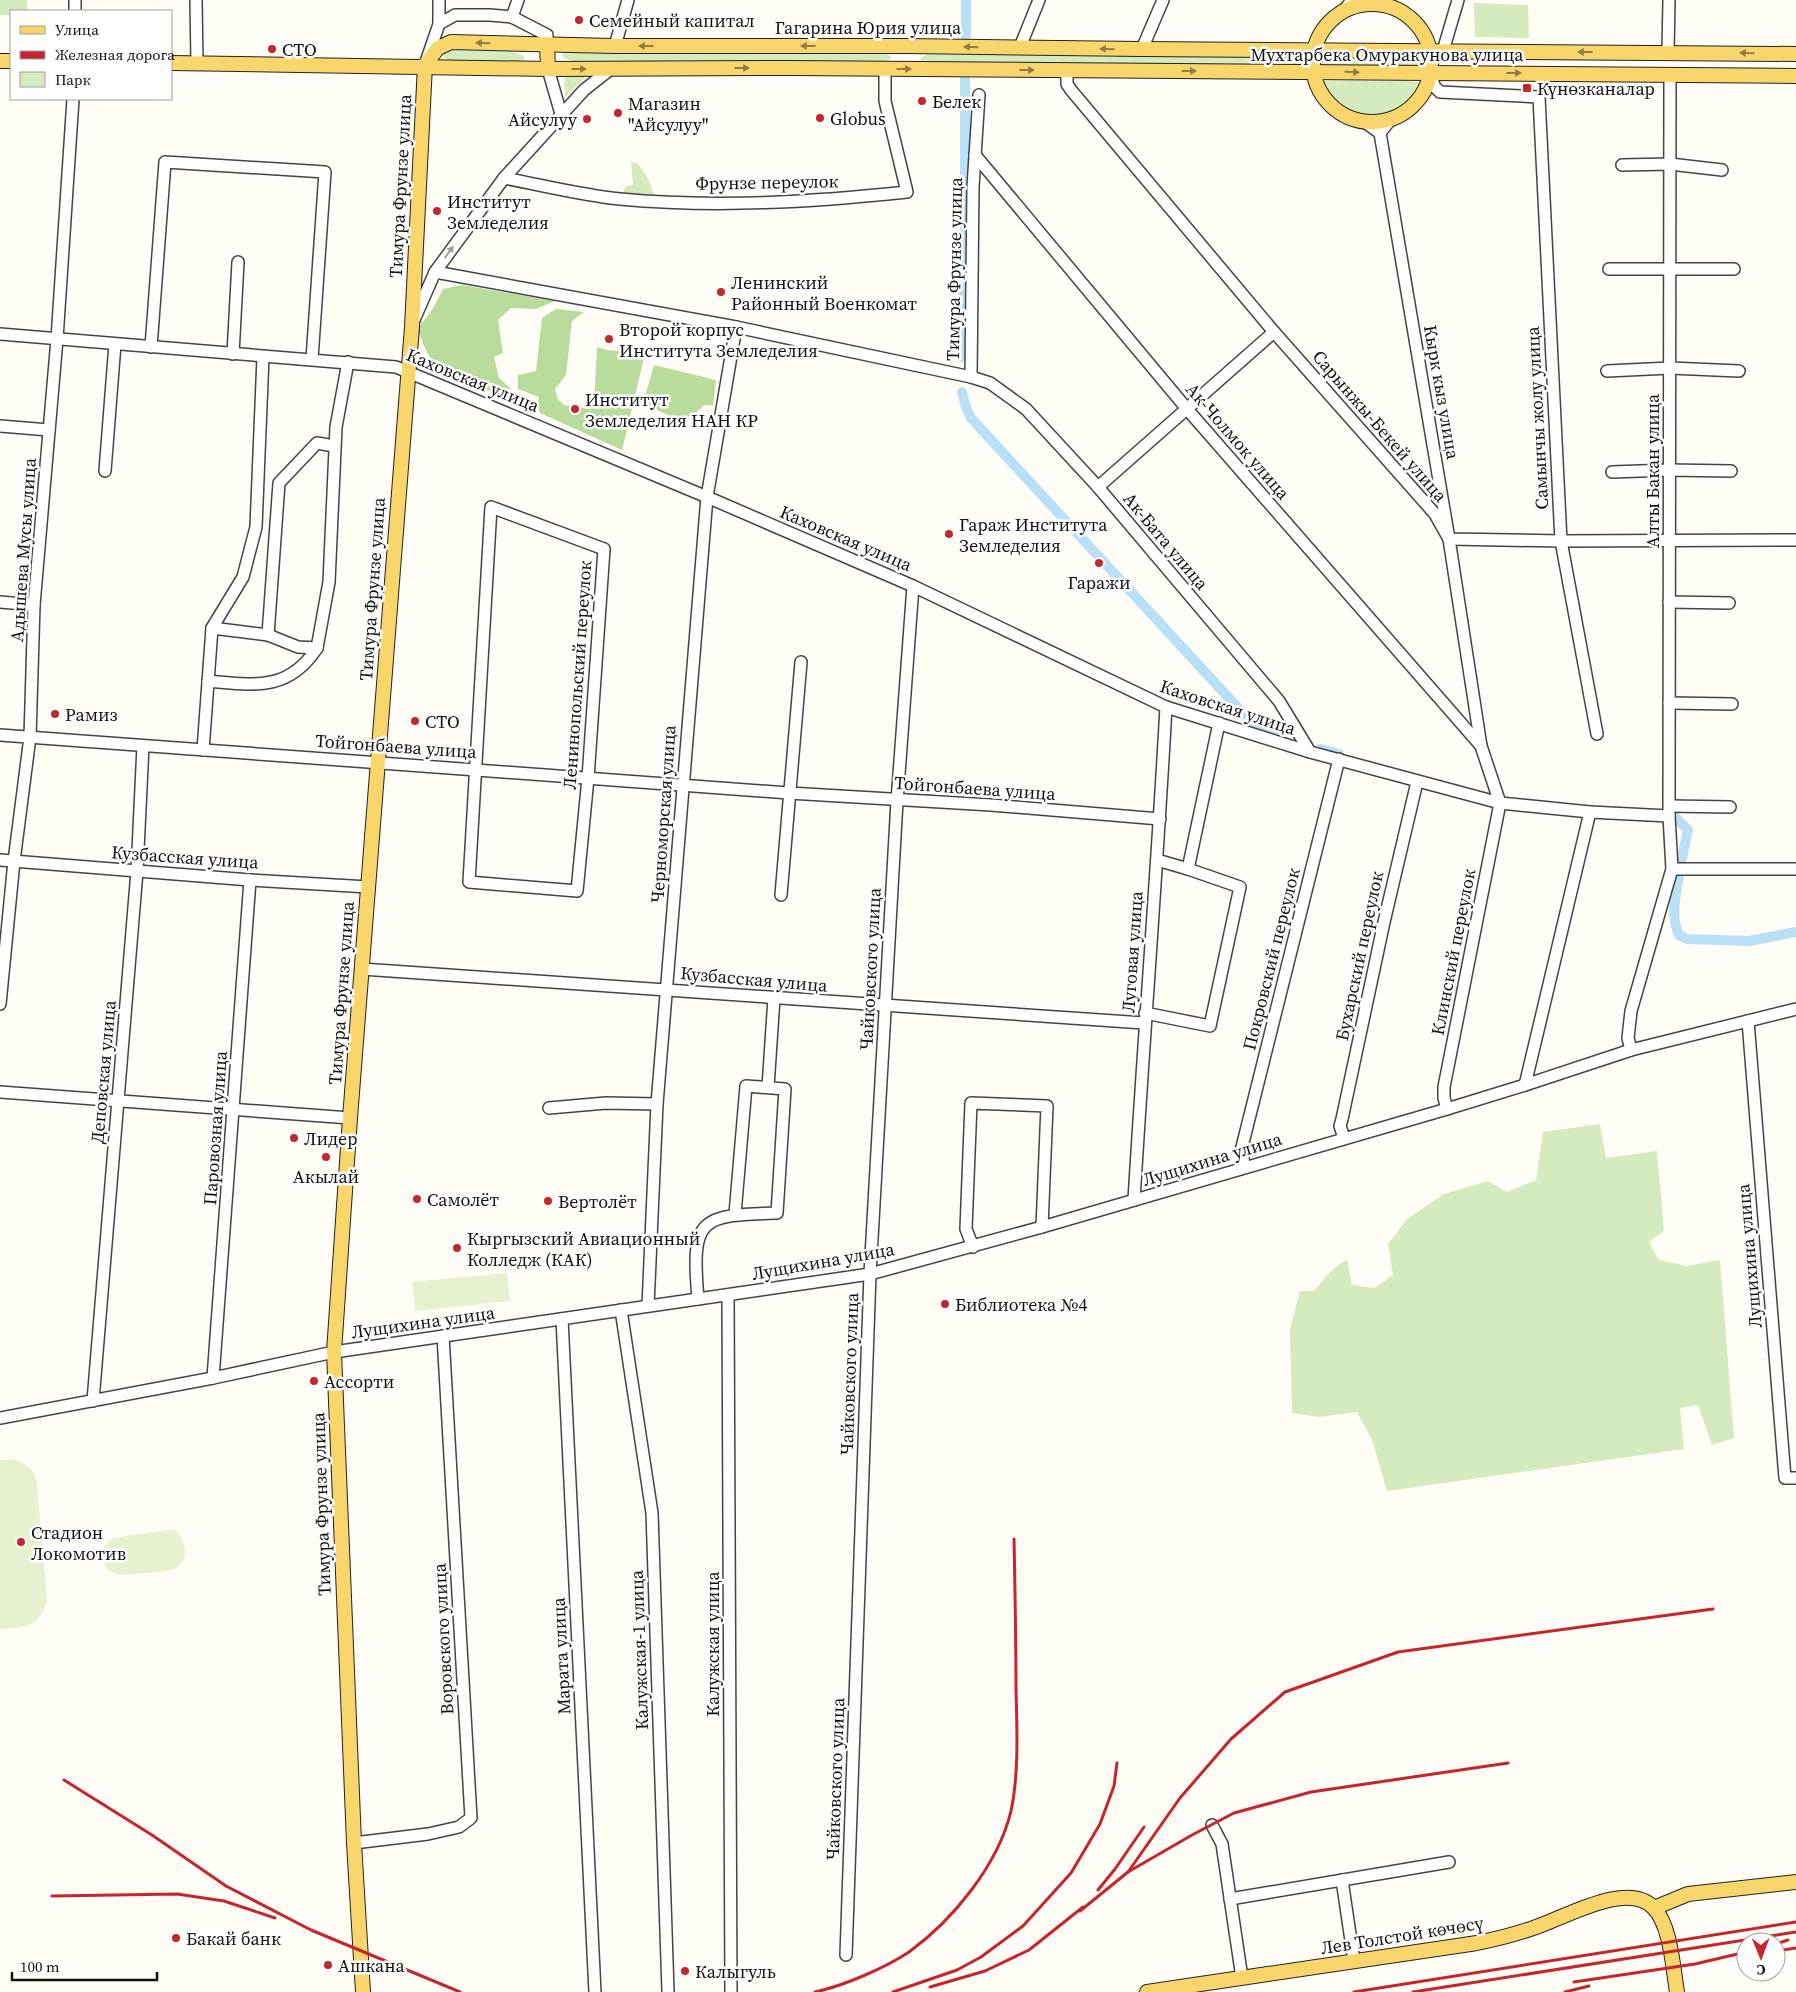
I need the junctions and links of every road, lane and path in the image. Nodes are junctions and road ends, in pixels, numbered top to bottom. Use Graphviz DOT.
graph roads {
  1 [pos="196,0"];
  2 [pos="439,0"];
  3 [pos="518,0"];
  4 [pos="628,0"];
  5 [pos="1039,0"];
  6 [pos="1162,0"];
  7 [pos="1352,0"];
  8 [pos="1458,0"];
  9 [pos="1669,0"];
  10 [pos="1377,2"];
  11 [pos="1343,12"];
  12 [pos="512,17"];
  13 [pos="439,24"];
  14 [pos="546,44"];
  15 [pos="615,46"];
  16 [pos="1020,47"];
  17 [pos="1142,49"];
  18 [pos="1314,50"];
  19 [pos="1437,51"];
  20 [pos="1668,52"];
  21 [pos="1796,54"];
  22 [pos="172,63"];
  23 [pos="197,63"];
  24 [pos="425,65"];
  25 [pos="612,68"];
  26 [pos="548,69"];
  27 [pos="884,69"];
  28 [pos="1067,70"];
  29 [pos="1314,72"];
  30 [pos="1431,73"];
  31 [pos="1670,74"];
  32 [pos="1796,76"];
  33 [pos="978,95"];
  34 [pos="73,100"];
  35 [pos="561,114"];
  36 [pos="1391,119"];
  37 [pos="1365,122"];
  38 [pos="1380,133"];
  39 [pos="974,154"];
  40 [pos="1622,164"];
  41 [pos="1670,164"];
  42 [pos="1722,170"];
  43 [pos="504,178"];
  44 [pos="238,262"];
  45 [pos="1670,268"];
  46 [pos="1609,269"];
  47 [pos="1734,269"];
  48 [pos="435,272"];
  49 [pos="412,327"];
  50 [pos="736,327"];
  51 [pos="1274,332"];
  52 [pos="0,334"];
  53 [pos="57,339"];
  54 [pos="115,344"];
  55 [pos="151,346"];
  56 [pos="233,354"];
  57 [pos="263,357"];
  58 [pos="312,359"];
  59 [pos="348,362"];
  60 [pos="1670,368"];
  61 [pos="407,371"];
  62 [pos="1608,371"];
  63 [pos="1739,371"];
  64 [pos="971,377"];
  65 [pos="1187,409"];
  66 [pos="0,426"];
  67 [pos="49,430"];
  68 [pos="334,446"];
  69 [pos="1669,470"];
  70 [pos="105,471"];
  71 [pos="1731,471"];
  72 [pos="1612,472"];
  73 [pos="1098,487"];
  74 [pos="707,497"];
  75 [pos="1449,539"];
  76 [pos="1669,540"];
  77 [pos="1796,540"];
  78 [pos="1561,541"];
  79 [pos="914,586"];
  80 [pos="0,602"];
  81 [pos="1669,602"];
  82 [pos="1728,603"];
  83 [pos="34,605"];
  84 [pos="212,628"];
  85 [pos="268,634"];
  86 [pos="317,648"];
  87 [pos="801,662"];
  88 [pos="208,681"];
  89 [pos="1669,703"];
  90 [pos="1732,704"];
  91 [pos="1166,707"];
  92 [pos="1219,723"];
  93 [pos="1597,734"];
  94 [pos="0,735"];
  95 [pos="30,737"];
  96 [pos="143,746"];
  97 [pos="1481,746"];
  98 [pos="203,750"];
  99 [pos="1310,752"];
  100 [pos="1339,759"];
  101 [pos="377,762"];
  102 [pos="476,770"];
  103 [pos="588,778"];
  104 [pos="1417,782"];
  105 [pos="682,785"];
  106 [pos="789,793"];
  107 [pos="897,800"];
  108 [pos="1500,803"];
  109 [pos="1730,807"];
  110 [pos="1670,811"];
  111 [pos="1590,812"];
  112 [pos="1160,820"];
  113 [pos="0,860"];
  114 [pos="1157,860"];
  115 [pos="14,861"];
  116 [pos="1188,869"];
  117 [pos="1672,869"];
  118 [pos="1796,869"];
  119 [pos="137,871"];
  120 [pos="250,880"];
  121 [pos="368,886"];
  122 [pos="782,895"];
  123 [pos="362,969"];
  124 [pos="2,978"];
  125 [pos="667,989"];
  126 [pos="774,998"];
  127 [pos="0,1004"];
  128 [pos="886,1006"];
  129 [pos="1796,1009"];
  130 [pos="1145,1018"];
  131 [pos="1748,1020"];
  132 [pos="1631,1050"];
  133 [pos="1525,1085"];
  134 [pos="768,1087"];
  135 [pos="0,1092"];
  136 [pos="118,1101"];
  137 [pos="657,1104"];
  138 [pos="549,1108"];
  139 [pos="234,1109"];
  140 [pos="1447,1109"];
  141 [pos="350,1118"];
  142 [pos="1344,1138"];
  143 [pos="1244,1167"];
  144 [pos="1134,1200"];
  145 [pos="735,1214"];
  146 [pos="1042,1227"];
  147 [pos="973,1247"];
  148 [pos="870,1274"];
  149 [pos="728,1295"];
  150 [pos="698,1299"];
  151 [pos="648,1306"];
  152 [pos="621,1310"];
  153 [pos="562,1319"];
  154 [pos="443,1336"];
  155 [pos="334,1352"];
  156 [pos="213,1378"];
  157 [pos="93,1401"];
  158 [pos="0,1418"];
  159 [pos="1796,1478"];
  160 [pos="1212,1825"];
  161 [pos="354,1843"];
  162 [pos="1449,1862"];
  163 [pos="1342,1880"];
  164 [pos="1796,1882"];
  165 [pos="1230,1900"];
  166 [pos="1654,1908"];
  167 [pos="846,1954"];
  168 [pos="1354,1961"];
  169 [pos="1242,1978"];
  170 [pos="668,1991"];
  171 [pos="363,1992"];
  172 [pos="595,1992"];
  173 [pos="731,1992"];
  174 [pos="1147,1992"];
  175 [pos="1677,1992"];
  1 -- 23 [label="street"];
  2 -- 13 [label="street, Тимура Фрунзе улица"];
  3 -- 12 [label="street"];
  4 -- 15 [label="street"];
  5 -- 16 [label="street"];
  6 -- 17 [label="street"];
  7 -- 11 [label="street"];
  8 -- 19 [label="street"];
  9 -- 20 [label="street"];
  10 -- 11 [label="main road"];
  10 -- 19 [label="main road"];
  11 -- 18 [label="main road"];
  12 -- 13 [label="street"];
  12 -- 14 [label="street"];
  13 -- 24 [label="street, Тимура Фрунзе улица"];
  14 -- 15 [label="main road, Гагарина Юрия улица"];
  14 -- 24 [label="main road, Гагарина Юрия улица, one-way"];
  14 -- 26 [label="main road"];
  16 -- 15 [label="main road, Гагарина Юрия улица, one-way"];
  17 -- 16 [label="main road, Мухтарбека Омуракунова улица, one-way"];
  17 -- 18 [label="main road, Мухтарбека Омуракунова улица"];
  18 -- 19 [label="main road, Мухтарбека Омуракунова улица"];
  18 -- 29 [label="main road"];
  20 -- 19 [label="main road, Мухтарбека Омуракунова улица, one-way"];
  19 -- 30 [label="main road"];
  21 -- 20 [label="main road, Мухтарбека Омуракунова улица, one-way"];
  22 -- 23 [label="main road"];
  23 -- 24 [label="main road"];
  24 -- 26 [label="main road"];
  24 -- 49 [label="main road, Тимура Фрунзе улица"];
  26 -- 25 [label="main road, one-way"];
  25 -- 27 [label="main road, one-way"];
  25 -- 35 [label="street"];
  26 -- 35 [label="street"];
  27 -- 28 [label="main road, Мухтарбека Омуракунова улица, one-way"];
  27 -- 43 [label="street, Фрунзе переулок"];
  28 -- 29 [label="main road, Мухтарбека Омуракунова улица, one-way"];
  28 -- 51 [label="street, Сарынжы-Бекей улица"];
  29 -- 30 [label="main road, Мухтарбека Омуракунова улица, one-way"];
  29 -- 37 [label="main road"];
  30 -- 31 [label="main road, Мухтарбека Омуракунова улица, one-way"];
  30 -- 36 [label="main road"];
  30 -- 78 [label="street, Самынчы жолу улица"];
  31 -- 32 [label="main road, Мухтарбека Омуракунова улица"];
  31 -- 41 [label="street, Алты Бакан улица"];
  33 -- 39 [label="street, Тимура Фрунзе улица"];
  34 -- 53 [label="street, Адышева Мусы улица"];
  35 -- 43 [label="street"];
  36 -- 37 [label="main road"];
  36 -- 38 [label="street"];
  37 -- 38 [label="street"];
  38 -- 75 [label="street, Кырк кыз улица"];
  39 -- 64 [label="street, Тимура Фрунзе улица"];
  39 -- 65 [label="street, Ак-Чолмок улица"];
  40 -- 41 [label="street"];
  41 -- 42 [label="street"];
  41 -- 45 [label="street, Алты Бакан улица"];
  48 -- 43 [label="street, one-way"];
  44 -- 56 [label="street"];
  45 -- 46 [label="street"];
  45 -- 47 [label="street"];
  45 -- 60 [label="street, Алты Бакан улица"];
  48 -- 49 [label="street"];
  48 -- 50 [label="street, Тимура Фрунзе улица"];
  49 -- 61 [label="main road, Тимура Фрунзе улица"];
  50 -- 64 [label="street, Тимура Фрунзе улица"];
  50 -- 74 [label="street, Черноморская улица"];
  51 -- 65 [label="street"];
  51 -- 75 [label="street, Сарынжы-Бекей улица"];
  52 -- 53 [label="street, Каховская улица"];
  53 -- 54 [label="street, Каховская улица"];
  53 -- 67 [label="street, Адышева Мусы улица"];
  54 -- 55 [label="street, Каховская улица"];
  54 -- 70 [label="street"];
  55 -- 56 [label="street, Каховская улица"];
  55 -- 58 [label="street"];
  56 -- 57 [label="street, Каховская улица"];
  57 -- 58 [label="street, Каховская улица"];
  57 -- 84 [label="street"];
  58 -- 59 [label="street, Каховская улица"];
  59 -- 61 [label="street, Каховская улица"];
  59 -- 68 [label="street"];
  60 -- 62 [label="street"];
  60 -- 63 [label="street"];
  60 -- 69 [label="street, Алты Бакан улица"];
  61 -- 74 [label="street, Каховская улица"];
  61 -- 101 [label="main road, Тимура Фрунзе улица"];
  64 -- 73 [label="street, Ак-Бата улица"];
  65 -- 73 [label="street"];
  65 -- 97 [label="street, Ак-Чолмок улица"];
  66 -- 67 [label="street"];
  67 -- 83 [label="street, Адышева Мусы улица"];
  68 -- 85 [label="street"];
  68 -- 86 [label="street"];
  69 -- 71 [label="street"];
  69 -- 72 [label="street"];
  69 -- 76 [label="street, Алты Бакан улица"];
  73 -- 99 [label="street, Ак-Бата улица"];
  74 -- 79 [label="street, Каховская улица"];
  74 -- 105 [label="street, Черноморская улица"];
  75 -- 78 [label="street"];
  75 -- 97 [label="street, Кырк кыз улица"];
  76 -- 77 [label="street"];
  76 -- 78 [label="street"];
  76 -- 81 [label="street, Алты Бакан улица"];
  78 -- 93 [label="street, Самынчы жолу улица"];
  79 -- 91 [label="street, Каховская улица"];
  79 -- 107 [label="street, Чайковского улица"];
  80 -- 83 [label="street"];
  81 -- 82 [label="street"];
  81 -- 89 [label="street, Алты Бакан улица"];
  83 -- 95 [label="street, Адышева Мусы улица"];
  84 -- 85 [label="street"];
  84 -- 88 [label="street"];
  85 -- 86 [label="street"];
  86 -- 88 [label="street"];
  87 -- 106 [label="street"];
  88 -- 98 [label="street"];
  89 -- 90 [label="street"];
  89 -- 110 [label="street, Алты Бакан улица"];
  91 -- 92 [label="street, Каховская улица"];
  91 -- 112 [label="street, Луговая улица"];
  92 -- 99 [label="street, Каховская улица"];
  92 -- 116 [label="street"];
  94 -- 95 [label="street, Тойгонбаева улица"];
  95 -- 96 [label="street, Тойгонбаева улица"];
  95 -- 115 [label="street, Адышева Мусы улица"];
  96 -- 98 [label="street, Тойгонбаева улица"];
  96 -- 119 [label="street, Деповская улица"];
  97 -- 108 [label="street, Кырк кыз улица"];
  98 -- 101 [label="street, Тойгонбаева улица"];
  99 -- 100 [label="street, Каховская улица"];
  100 -- 104 [label="street, Каховская улица"];
  100 -- 143 [label="street, Покровский переулок"];
  101 -- 102 [label="street, Тойгонбаева улица"];
  101 -- 121 [label="main road, Тимура Фрунзе улица"];
  102 -- 103 [label="street, Тойгонбаева улица"];
  102 -- 103 [label="street, Ленинопольский переулок"];
  102 -- 103 [label="street, Ленинопольский переулок"];
  103 -- 105 [label="street, Тойгонбаева улица"];
  104 -- 108 [label="street, Каховская улица"];
  104 -- 142 [label="street, Бухарский переулок"];
  105 -- 106 [label="street, Тойгонбаева улица"];
  105 -- 125 [label="street, Черноморская улица"];
  106 -- 107 [label="street, Тойгонбаева улица"];
  106 -- 122 [label="street"];
  107 -- 112 [label="street, Тойгонбаева улица"];
  107 -- 128 [label="street, Чайковского улица"];
  108 -- 111 [label="street, Каховская улица"];
  108 -- 140 [label="street, Клинский переулок"];
  109 -- 110 [label="street, Каховская улица"];
  110 -- 111 [label="street, Каховская улица"];
  110 -- 117 [label="street, Алты Бакан улица"];
  111 -- 133 [label="street"];
  112 -- 114 [label="street, Луговая улица"];
  113 -- 115 [label="street, Кузбасская улица"];
  114 -- 116 [label="street"];
  114 -- 130 [label="street, Луговая улица"];
  115 -- 119 [label="street, Кузбасская улица"];
  115 -- 124 [label="street, Адышева Мусы улица"];
  116 -- 130 [label="street, Кузбасская улица"];
  117 -- 118 [label="street"];
  117 -- 132 [label="street"];
  119 -- 120 [label="street, Кузбасская улица"];
  119 -- 136 [label="street, Деповская улица"];
  120 -- 121 [label="street, Кузбасская улица"];
  120 -- 139 [label="street, Паровозная улица"];
  121 -- 123 [label="main road, Тимура Фрунзе улица"];
  123 -- 125 [label="street, Кузбасская улица"];
  123 -- 141 [label="main road, Тимура Фрунзе улица"];
  124 -- 127 [label="street, Адышева Мусы улица"];
  125 -- 126 [label="street, Кузбасская улица"];
  125 -- 137 [label="street, Черноморская улица"];
  126 -- 128 [label="street, Кузбасская улица"];
  126 -- 134 [label="street"];
  128 -- 130 [label="street, Кузбасская улица"];
  128 -- 148 [label="street, Чайковского улица"];
  129 -- 131 [label="street, Лущихина улица"];
  130 -- 144 [label="street, Луговая улица"];
  131 -- 132 [label="street, Лущихина улица"];
  131 -- 159 [label="street, Лущихина улица"];
  132 -- 133 [label="street, Лущихина улица"];
  133 -- 140 [label="street, Лущихина улица"];
  134 -- 145 [label="street"];
  134 -- 145 [label="street"];
  135 -- 136 [label="street"];
  136 -- 139 [label="street"];
  136 -- 157 [label="street, Деповская улица"];
  137 -- 138 [label="street"];
  137 -- 151 [label="street, Черноморская улица"];
  139 -- 141 [label="street"];
  139 -- 156 [label="street, Паровозная улица"];
  140 -- 142 [label="street, Лущихина улица"];
  141 -- 155 [label="main road, Тимура Фрунзе улица"];
  142 -- 143 [label="street, Лущихина улица"];
  143 -- 144 [label="street, Лущихина улица"];
  144 -- 146 [label="street, Лущихина улица"];
  145 -- 150 [label="street"];
  146 -- 147 [label="street, Лущихина улица"];
  146 -- 147 [label="street"];
  147 -- 148 [label="street, Лущихина улица"];
  148 -- 149 [label="street, Лущихина улица"];
  148 -- 167 [label="street, Чайковского улица"];
  149 -- 150 [label="street, Лущихина улица"];
  149 -- 173 [label="street, Калужская улица"];
  150 -- 151 [label="street, Лущихина улица"];
  151 -- 152 [label="street, Лущихина улица"];
  152 -- 153 [label="street, Лущихина улица"];
  152 -- 170 [label="street, Калужская-1 улица"];
  153 -- 154 [label="street, Лущихина улица"];
  153 -- 172 [label="street, Марата улица"];
  154 -- 155 [label="street, Лущихина улица"];
  154 -- 161 [label="street, Воровского улица"];
  155 -- 156 [label="street, Лущихина улица"];
  155 -- 161 [label="main road, Тимура Фрунзе улица"];
  156 -- 157 [label="street, Лущихина улица"];
  157 -- 158 [label="street, Лущихина улица"];
  160 -- 165 [label="street"];
  161 -- 171 [label="main road, Тимура Фрунзе улица"];
  162 -- 163 [label="street"];
  163 -- 165 [label="street"];
  163 -- 168 [label="street"];
  164 -- 166 [label="main road"];
  165 -- 169 [label="street"];
  166 -- 168 [label="main road, Лев Толстой көчөсү"];
  166 -- 175 [label="main road"];
  168 -- 169 [label="main road, Лев Толстой көчөсү"];
  169 -- 174 [label="main road, Лев Толстой көчөсү"];
}
